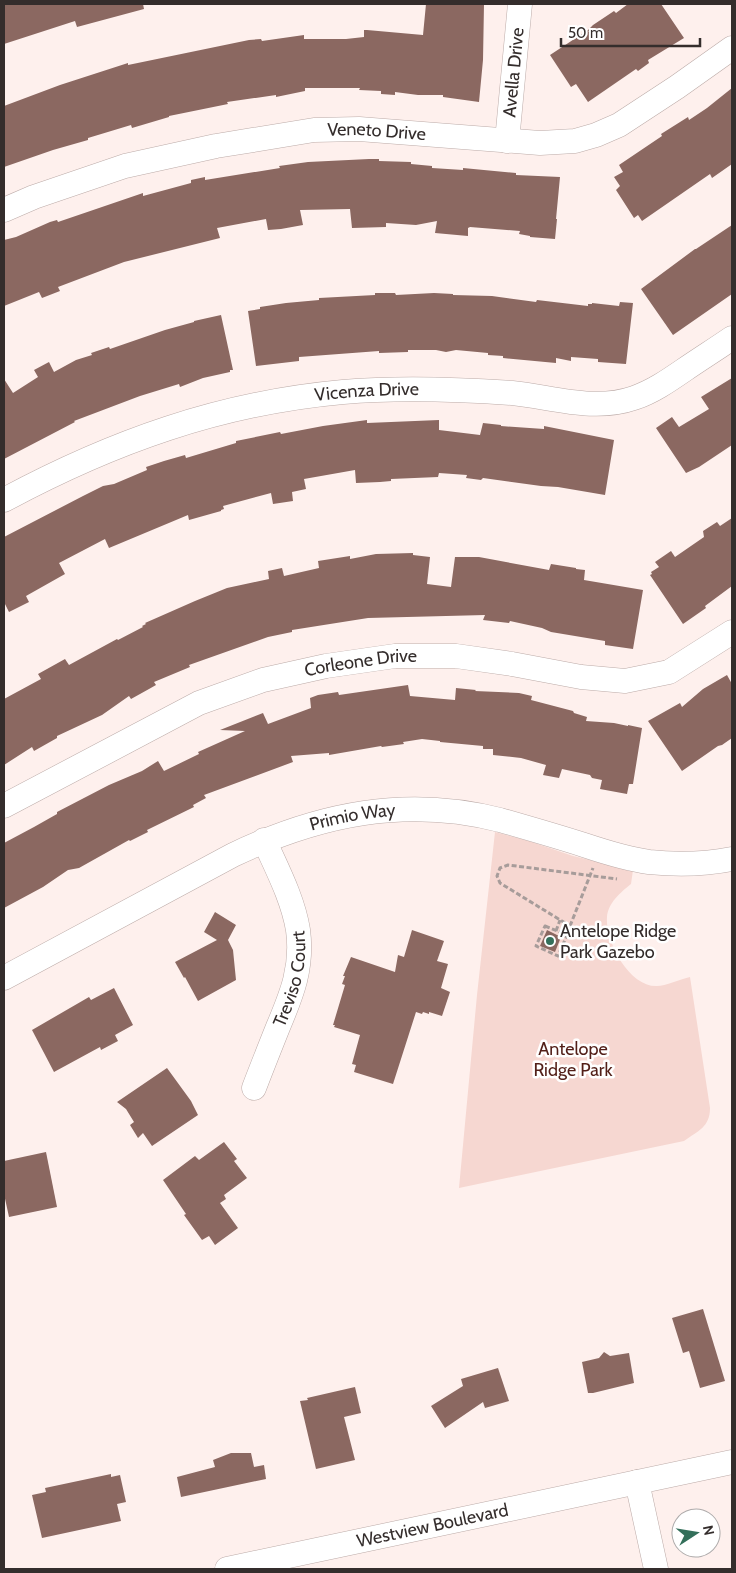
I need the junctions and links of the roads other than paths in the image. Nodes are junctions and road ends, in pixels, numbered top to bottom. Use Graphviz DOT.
graph roads {
  1 [pos="520,4"];
  2 [pos="732,48"];
  3 [pos="507,140"];
  4 [pos="4,210"];
  5 [pos="732,338"];
  6 [pos="4,500"];
  7 [pos="732,632"];
  8 [pos="4,806"];
  9 [pos="264,840"];
  10 [pos="731,866"];
  11 [pos="4,978"];
  12 [pos="254,1088"];
  13 [pos="732,1462"];
  14 [pos="637,1482"];
  15 [pos="227,1569"];
  16 [pos="656,1569"];
  1 -- 3 [label="street, Avella Drive"];
  2 -- 3 [label="street, Veneto Drive"];
  3 -- 4 [label="street, Veneto Drive"];
  5 -- 6 [label="street, Vicenza Drive"];
  7 -- 8 [label="street, Corleone Drive"];
  9 -- 10 [label="street, Primio Way"];
  9 -- 11 [label="street, Primio Way"];
  9 -- 12 [label="street, Treviso Court"];
  13 -- 14 [label="street, Westview Boulevard"];
  14 -- 15 [label="street, Westview Boulevard"];
  14 -- 16 [label="street"];
}
